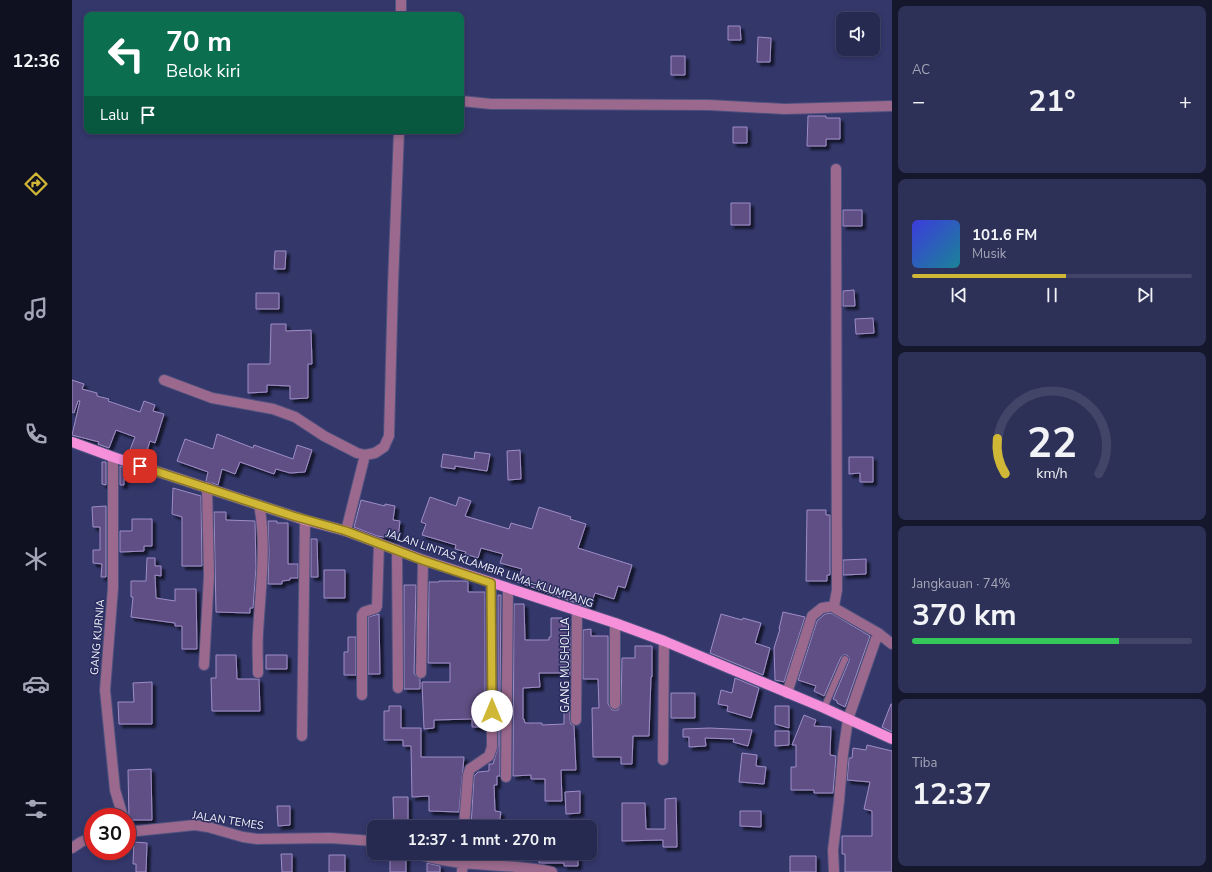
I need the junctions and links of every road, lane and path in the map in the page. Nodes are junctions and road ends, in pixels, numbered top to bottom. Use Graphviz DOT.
graph roads {
  1 [pos="401,0"];
  2 [pos="401,12"];
  3 [pos="464,101"];
  4 [pos="892,106"];
  5 [pos="399,134"];
  6 [pos="836,169"];
  7 [pos="164,380"];
  8 [pos="72,442"];
  9 [pos="365,454"];
  10 [pos="113,457"];
  11 [pos="207,488"];
  12 [pos="258,505"];
  13 [pos="305,520"];
  14 [pos="346,531"];
  15 [pos="379,543"];
  16 [pos="397,550"];
  17 [pos="422,560"];
  18 [pos="491,583"];
  19 [pos="508,589"];
  20 [pos="834,606"];
  21 [pos="577,610"];
  22 [pos="615,623"];
  23 [pos="878,633"];
  24 [pos="664,641"];
  25 [pos="892,644"];
  26 [pos="846,659"];
  27 [pos="204,665"];
  28 [pos="258,673"];
  29 [pos="420,673"];
  30 [pos="398,688"];
  31 [pos="787,693"];
  32 [pos="362,695"];
  33 [pos="615,704"];
  34 [pos="824,708"];
  35 [pos="848,718"];
  36 [pos="576,720"];
  37 [pos="302,736"];
  38 [pos="892,739"];
  39 [pos="663,760"];
  40 [pos="506,777"];
  41 [pos="121,808"];
  42 [pos="465,820"];
  43 [pos="136,831"];
  44 [pos="84,840"];
  45 [pos="367,841"];
  46 [pos="72,848"];
  47 [pos="437,860"];
  48 [pos="462,868"];
  49 [pos="552,872"];
  50 [pos="834,872"];
  1 -- 2 [label="street"];
  3 -- 4 [label="street"];
  5 -- 9 [label="street"];
  6 -- 20 [label="street"];
  7 -- 9 [label="street"];
  8 -- 10 [label="main road, JALAN LINTAS KLAMBIR LIMA–KLUMPANG"];
  9 -- 14 [label="street"];
  10 -- 11 [label="main road, JALAN LINTAS KLAMBIR LIMA–KLUMPANG"];
  10 -- 41 [label="street, GANG KURNIA"];
  11 -- 12 [label="main road, JALAN LINTAS KLAMBIR LIMA–KLUMPANG"];
  11 -- 27 [label="street"];
  12 -- 13 [label="main road, JALAN LINTAS KLAMBIR LIMA–KLUMPANG"];
  12 -- 28 [label="street"];
  13 -- 14 [label="main road, JALAN LINTAS KLAMBIR LIMA–KLUMPANG"];
  13 -- 37 [label="street"];
  14 -- 15 [label="main road, JALAN LINTAS KLAMBIR LIMA–KLUMPANG"];
  15 -- 16 [label="main road, JALAN LINTAS KLAMBIR LIMA–KLUMPANG"];
  15 -- 32 [label="street"];
  16 -- 17 [label="main road, JALAN LINTAS KLAMBIR LIMA–KLUMPANG"];
  16 -- 30 [label="street"];
  17 -- 18 [label="main road, JALAN LINTAS KLAMBIR LIMA–KLUMPANG"];
  17 -- 29 [label="street"];
  18 -- 19 [label="main road, JALAN LINTAS KLAMBIR LIMA–KLUMPANG"];
  18 -- 42 [label="street"];
  19 -- 21 [label="main road, JALAN LINTAS KLAMBIR LIMA–KLUMPANG"];
  19 -- 40 [label="street"];
  20 -- 23 [label="street"];
  20 -- 31 [label="street"];
  21 -- 22 [label="main road, JALAN LINTAS KLAMBIR LIMA–KLUMPANG"];
  21 -- 36 [label="street, GANG MUSHOLLA"];
  22 -- 24 [label="main road, JALAN LINTAS KLAMBIR LIMA–KLUMPANG"];
  22 -- 33 [label="street"];
  23 -- 25 [label="street"];
  23 -- 35 [label="street"];
  24 -- 31 [label="main road, JALAN LINTAS KLAMBIR LIMA–KLUMPANG"];
  24 -- 39 [label="street"];
  26 -- 34 [label="lane"];
  31 -- 34 [label="main road, JALAN LINTAS KLAMBIR LIMA–KLUMPANG"];
  34 -- 35 [label="main road, JALAN LINTAS KLAMBIR LIMA–KLUMPANG"];
  35 -- 38 [label="main road, JALAN LINTAS KLAMBIR LIMA–KLUMPANG"];
  35 -- 50 [label="street"];
  43 -- 45 [label="street, JALAN TEMES"];
  44 -- 46 [label="street"];
  47 -- 48 [label="street"];
  48 -- 49 [label="street"];
}
